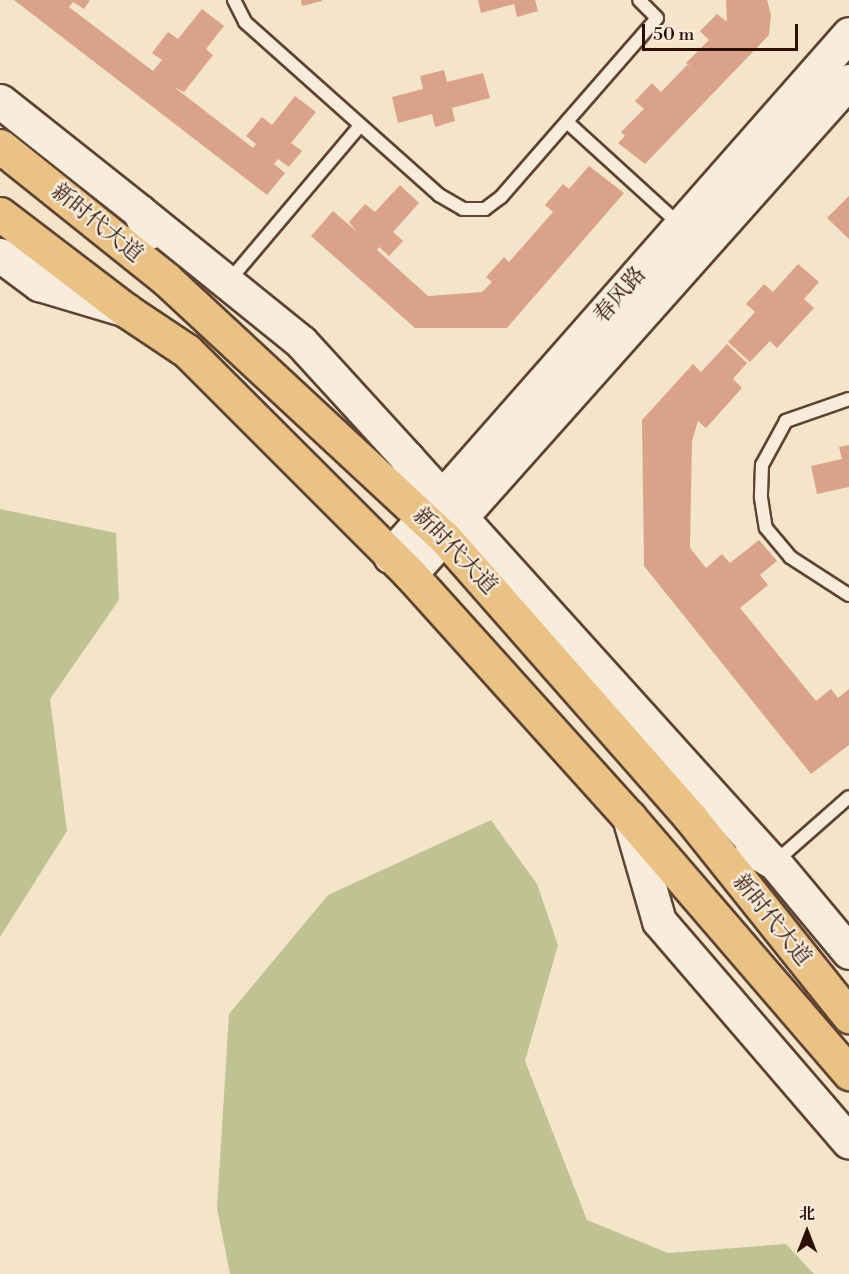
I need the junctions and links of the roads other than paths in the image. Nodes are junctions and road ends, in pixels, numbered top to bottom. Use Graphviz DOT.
graph roads {
  1 [pos="234,0"];
  2 [pos="639,0"];
  3 [pos="849,34"];
  4 [pos="849,81"];
  5 [pos="0,101"];
  6 [pos="567,122"];
  7 [pos="360,126"];
  8 [pos="0,146"];
  9 [pos="140,212"];
  10 [pos="0,214"];
  11 [pos="681,226"];
  12 [pos="0,255"];
  13 [pos="166,279"];
  14 [pos="228,283"];
  15 [pos="127,311"];
  16 [pos="849,399"];
  17 [pos="443,518"];
  18 [pos="400,565"];
  19 [pos="849,595"];
  20 [pos="849,797"];
  21 [pos="629,817"];
  22 [pos="690,818"];
  23 [pos="772,861"];
  24 [pos="849,952"];
  25 [pos="849,1016"];
  26 [pos="849,1074"];
  27 [pos="849,1142"];
  1 -- 7 [label="lane"];
  2 -- 6 [label="lane"];
  3 -- 11 [label="street, 春风路"];
  4 -- 17 [label="street, 春风路"];
  5 -- 9 [label="street"];
  6 -- 7 [label="lane"];
  6 -- 11 [label="lane"];
  7 -- 14 [label="lane"];
  8 -- 13 [label="main road, 新时代大道"];
  9 -- 13 [label="street"];
  9 -- 14 [label="street"];
  10 -- 15 [label="main road, 新时代大道"];
  11 -- 17 [label="street, 春风路"];
  12 -- 15 [label="street"];
  13 -- 17 [label="main road, 新时代大道"];
  14 -- 17 [label="street"];
  15 -- 18 [label="main road, 新时代大道"];
  16 -- 19 [label="lane"];
  17 -- 18 [label="street, 春风路"];
  17 -- 22 [label="main road, 新时代大道"];
  17 -- 23 [label="street"];
  18 -- 21 [label="main road, 新时代大道"];
  20 -- 23 [label="lane"];
  21 -- 26 [label="main road, 新时代大道"];
  21 -- 27 [label="street"];
  22 -- 23 [label="street"];
  22 -- 25 [label="main road, 新时代大道"];
  23 -- 24 [label="street"];
}
